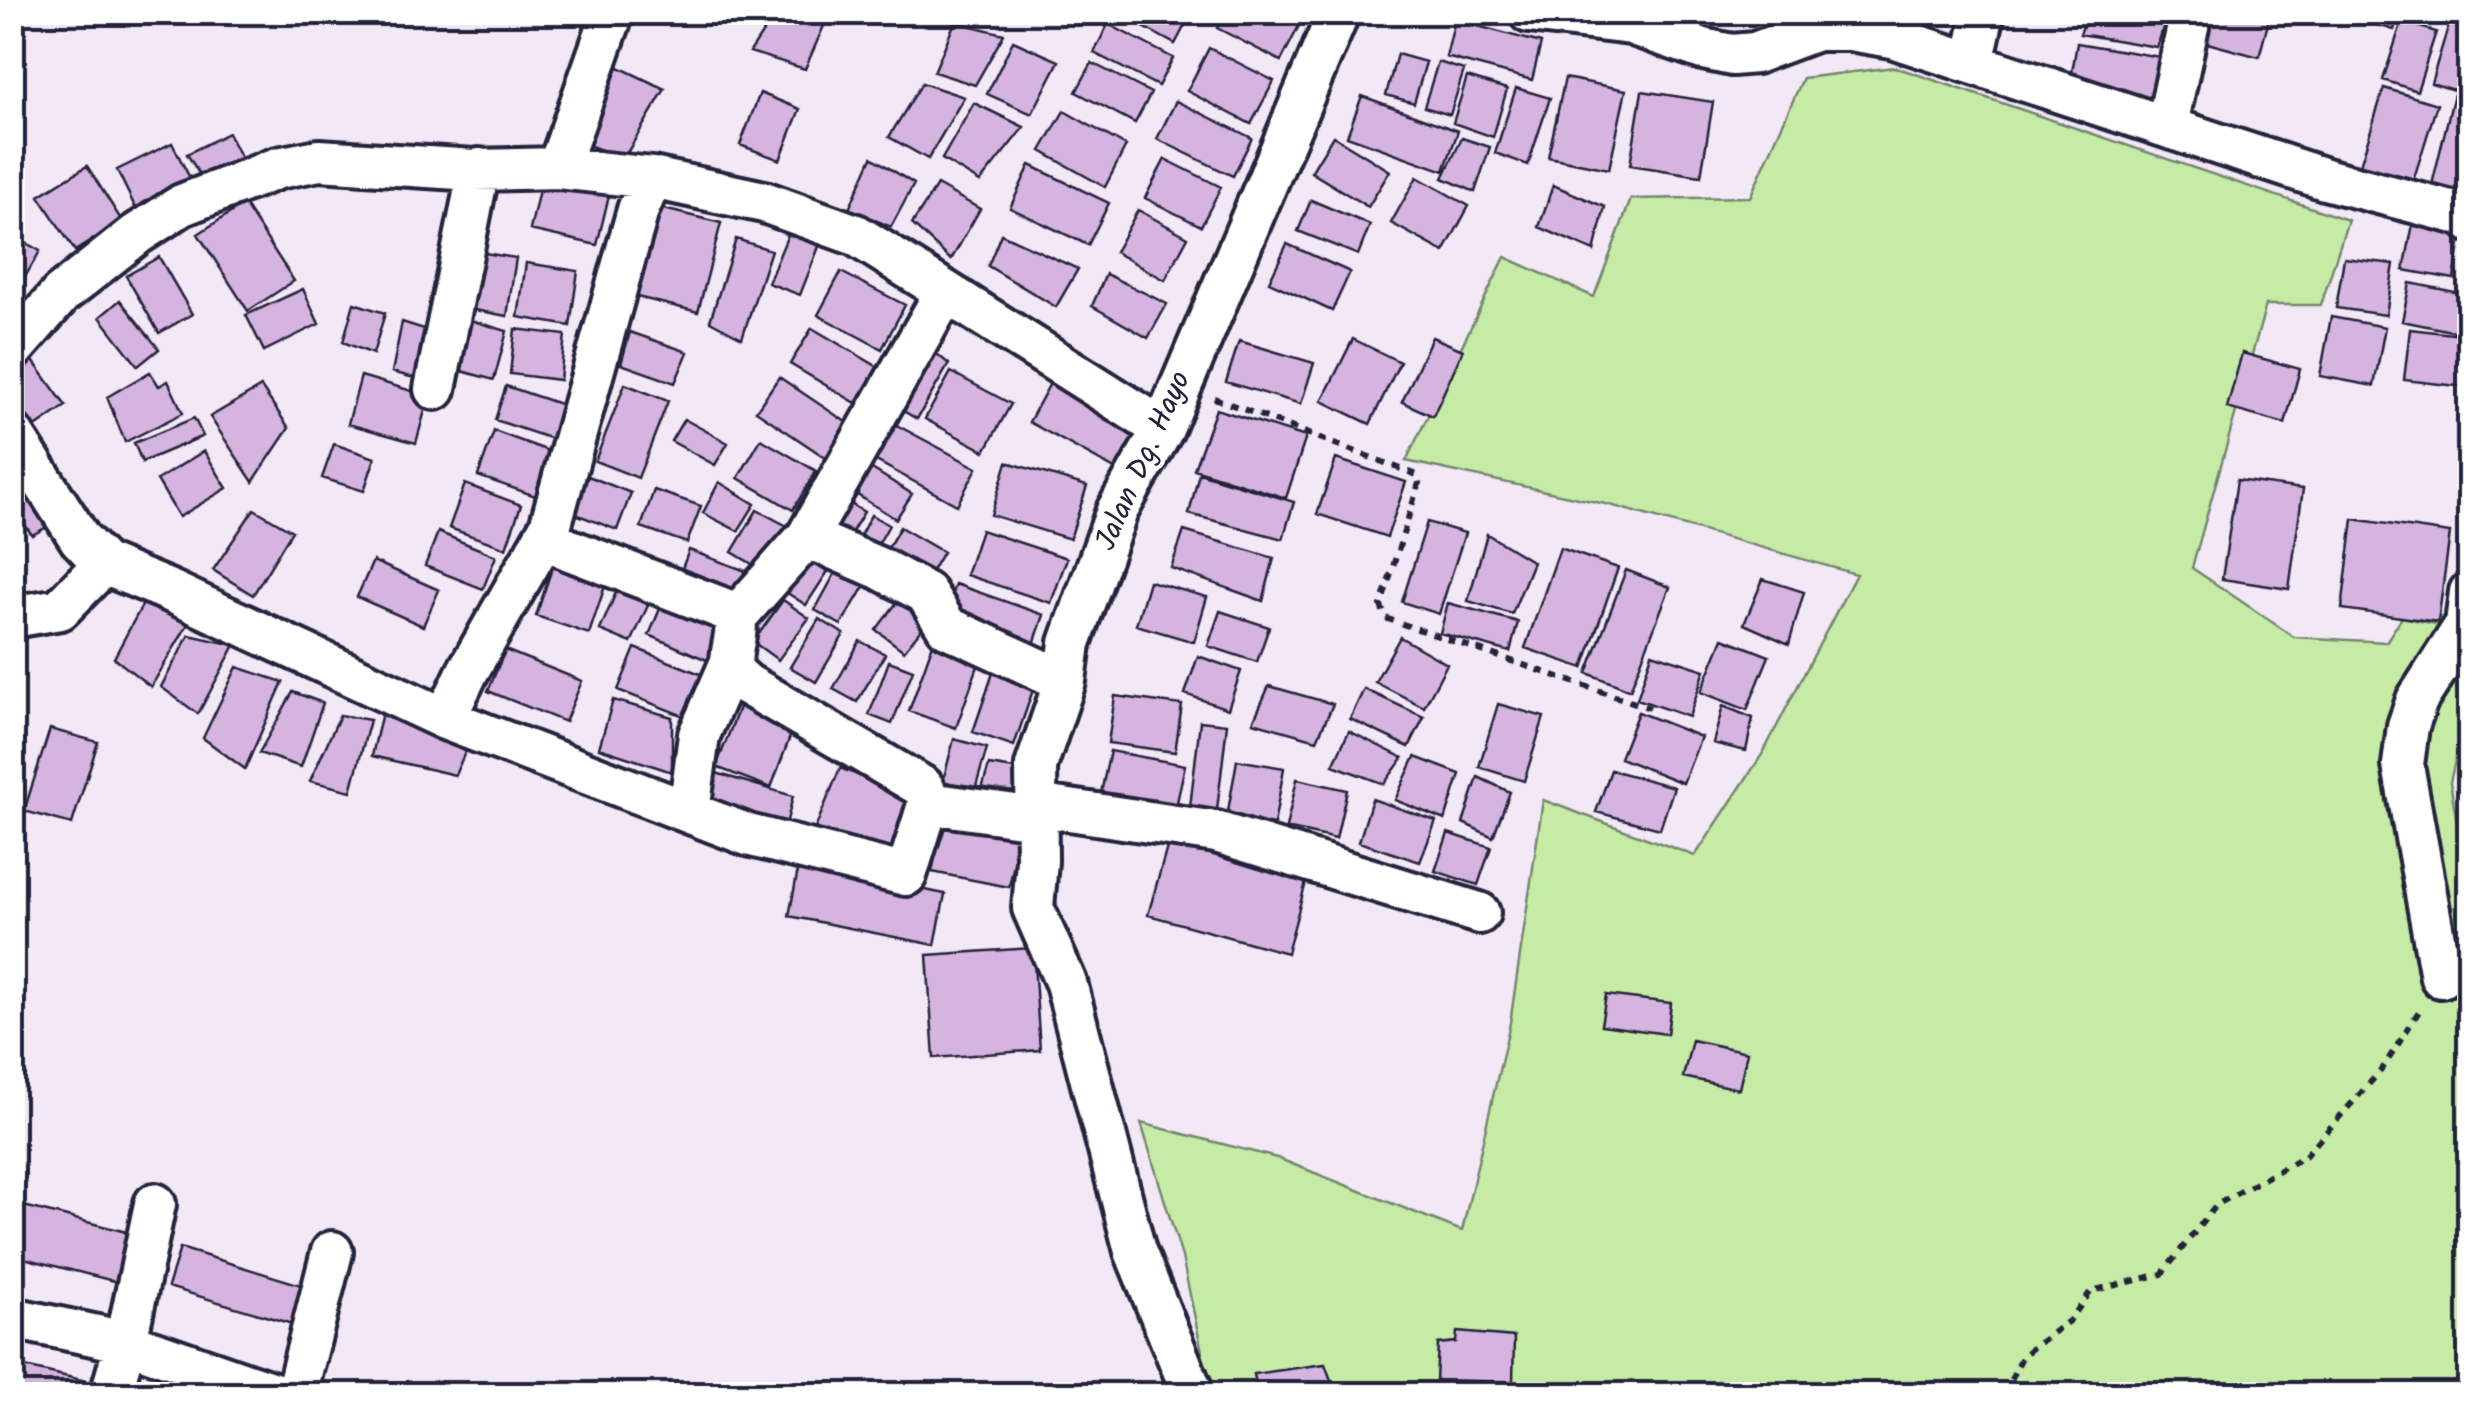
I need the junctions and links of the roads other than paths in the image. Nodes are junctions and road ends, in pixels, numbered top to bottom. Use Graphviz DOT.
graph roads {
  1 [pos="613,12"];
  2 [pos="1339,12"];
  3 [pos="1529,12"];
  4 [pos="1984,12"];
  5 [pos="2190,12"];
  6 [pos="1780,29"];
  7 [pos="1973,63"];
  8 [pos="2167,125"];
  9 [pos="558,168"];
  10 [pos="479,169"];
  11 [pos="652,178"];
  12 [pos="2470,221"];
  13 [pos="945,293"];
  14 [pos="12,350"];
  15 [pos="435,389"];
  16 [pos="1163,429"];
  17 [pos="12,433"];
  18 [pos="550,528"];
  19 [pos="807,537"];
  20 [pos="104,564"];
  21 [pos="2470,592"];
  22 [pos="12,617"];
  23 [pos="736,617"];
  24 [pos="730,664"];
  25 [pos="1065,681"];
  26 [pos="446,719"];
  27 [pos="928,803"];
  28 [pos="1036,811"];
  29 [pos="689,812"];
  30 [pos="1479,913"];
  31 [pos="2442,978"];
  32 [pos="155,1204"];
  33 [pos="332,1252"];
  34 [pos="12,1318"];
  35 [pos="126,1342"];
  36 [pos="111,1394"];
  37 [pos="276,1394"];
  38 [pos="296,1394"];
  39 [pos="1193,1394"];
  1 -- 9 [label="street"];
  2 -- 16 [label="street, Jalan Dg. Hayo"];
  3 -- 6 [label="street"];
  4 -- 7 [label="street"];
  5 -- 8 [label="street"];
  6 -- 7 [label="street"];
  7 -- 8 [label="street"];
  8 -- 12 [label="street"];
  9 -- 10 [label="street"];
  9 -- 11 [label="street"];
  10 -- 14 [label="street"];
  10 -- 15 [label="street"];
  11 -- 13 [label="street"];
  11 -- 18 [label="street"];
  13 -- 16 [label="street"];
  13 -- 19 [label="street"];
  16 -- 25 [label="street, Jalan Dg. Hayo"];
  17 -- 20 [label="street"];
  18 -- 23 [label="street"];
  18 -- 26 [label="street"];
  19 -- 23 [label="street"];
  19 -- 25 [label="street"];
  20 -- 22 [label="street"];
  20 -- 26 [label="street"];
  21 -- 31 [label="street"];
  23 -- 24 [label="street"];
  24 -- 27 [label="street"];
  24 -- 29 [label="street"];
  25 -- 28 [label="street, Jalan Dg. Hayo"];
  26 -- 29 [label="street"];
  27 -- 28 [label="street"];
  27 -- 29 [label="street"];
  28 -- 30 [label="street"];
  28 -- 39 [label="street, Jalan Dg. Hayo"];
  32 -- 35 [label="street"];
  33 -- 38 [label="street"];
  34 -- 35 [label="street"];
  35 -- 36 [label="street"];
  35 -- 37 [label="street"];
}
